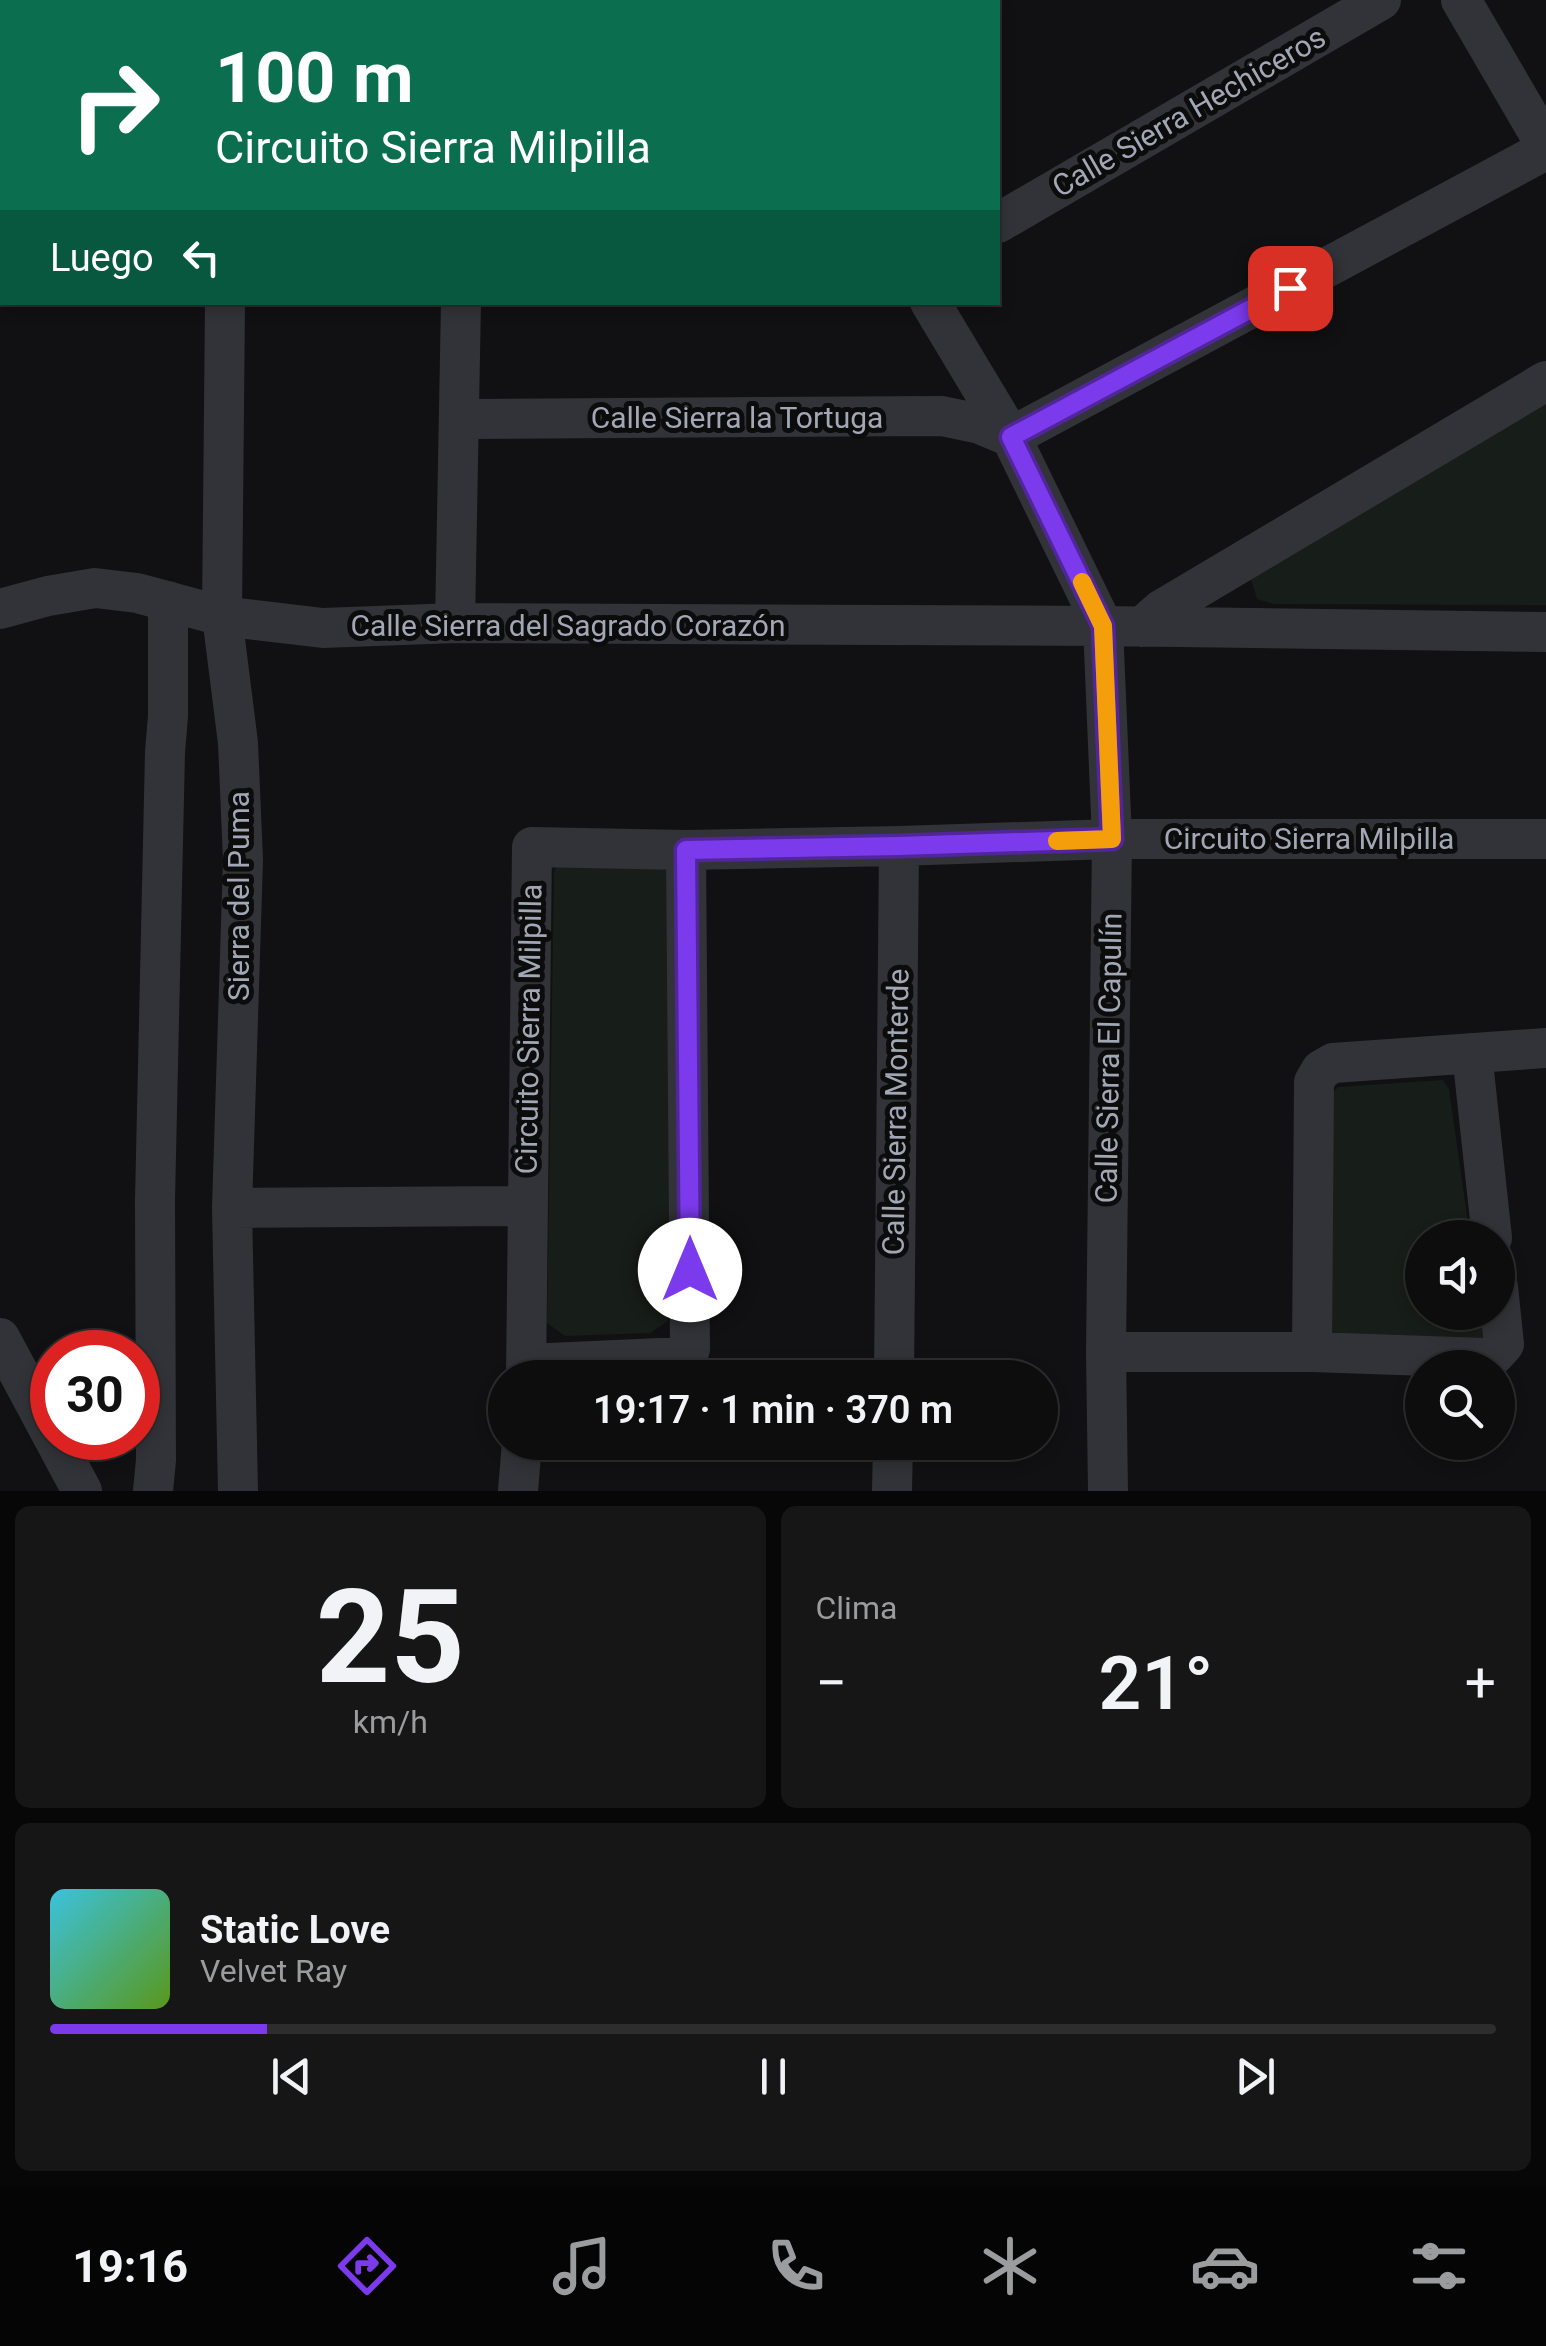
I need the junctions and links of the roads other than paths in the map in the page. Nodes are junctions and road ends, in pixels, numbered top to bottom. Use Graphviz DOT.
graph roads {
  1 [pos="1381,0"];
  2 [pos="1461,0"];
  3 [pos="1000,223"];
  4 [pos="225,305"];
  5 [pos="461,305"];
  6 [pos="932,305"];
  7 [pos="1546,382"];
  8 [pos="460,420"];
  9 [pos="1011,437"];
  10 [pos="168,601"];
  11 [pos="0,609"];
  12 [pos="222,616"];
  13 [pos="454,622"];
  14 [pos="1122,627"];
  15 [pos="1546,632"];
  16 [pos="1546,838"];
  17 [pos="1112,839"];
  18 [pos="899,846"];
  19 [pos="686,850"];
  20 [pos="1546,1048"];
  21 [pos="1472,1053"];
  22 [pos="528,1206"];
  23 [pos="232,1208"];
  24 [pos="1490,1220"];
  25 [pos="1503,1330"];
  26 [pos="0,1338"];
  27 [pos="1106,1352"];
  28 [pos="1312,1352"];
  29 [pos="527,1360"];
  30 [pos="649,1360"];
  31 [pos="894,1360"];
  32 [pos="521,1460"];
  33 [pos="893,1460"];
  34 [pos="82,1491"];
  35 [pos="154,1491"];
  36 [pos="238,1491"];
  37 [pos="518,1491"];
  38 [pos="892,1491"];
  39 [pos="1108,1491"];
  1 -- 3 [label="street, Calle Sierra Hechiceros"];
  2 -- 9 [label="street"];
  4 -- 12 [label="street, Sierra del Puma"];
  5 -- 8 [label="street"];
  6 -- 9 [label="street"];
  7 -- 14 [label="street"];
  8 -- 9 [label="street, Calle Sierra la Tortuga"];
  8 -- 13 [label="street"];
  9 -- 14 [label="street"];
  10 -- 11 [label="street, Calle Sierra del Sagrado Corazón"];
  10 -- 12 [label="street, Calle Sierra del Sagrado Corazón"];
  10 -- 35 [label="street"];
  12 -- 13 [label="street, Calle Sierra del Sagrado Corazón"];
  12 -- 23 [label="street, Sierra del Puma"];
  13 -- 14 [label="street, Calle Sierra del Sagrado Corazón"];
  14 -- 15 [label="street, Calle Sierra del Sagrado Corazón"];
  14 -- 17 [label="street, Calle Sierra El Capulín"];
  16 -- 17 [label="street, Circuito Sierra Milpilla"];
  17 -- 18 [label="street, Circuito Sierra Milpilla"];
  17 -- 27 [label="street, Calle Sierra El Capulín"];
  18 -- 19 [label="street, Circuito Sierra Milpilla"];
  18 -- 31 [label="street, Calle Sierra Monterde"];
  19 -- 22 [label="street, Circuito Sierra Milpilla"];
  19 -- 30 [label="street"];
  20 -- 21 [label="street"];
  21 -- 24 [label="street"];
  21 -- 28 [label="street"];
  22 -- 23 [label="street, Circuito Sierra Milpilla"];
  22 -- 29 [label="street, Circuito Sierra Milpilla"];
  23 -- 36 [label="street, Sierra del Puma"];
  25 -- 28 [label="street"];
  26 -- 34 [label="street"];
  27 -- 28 [label="street"];
  27 -- 39 [label="street, Calle Sierra El Capulín"];
  32 -- 37 [label="street"];
  33 -- 38 [label="street"];
}
